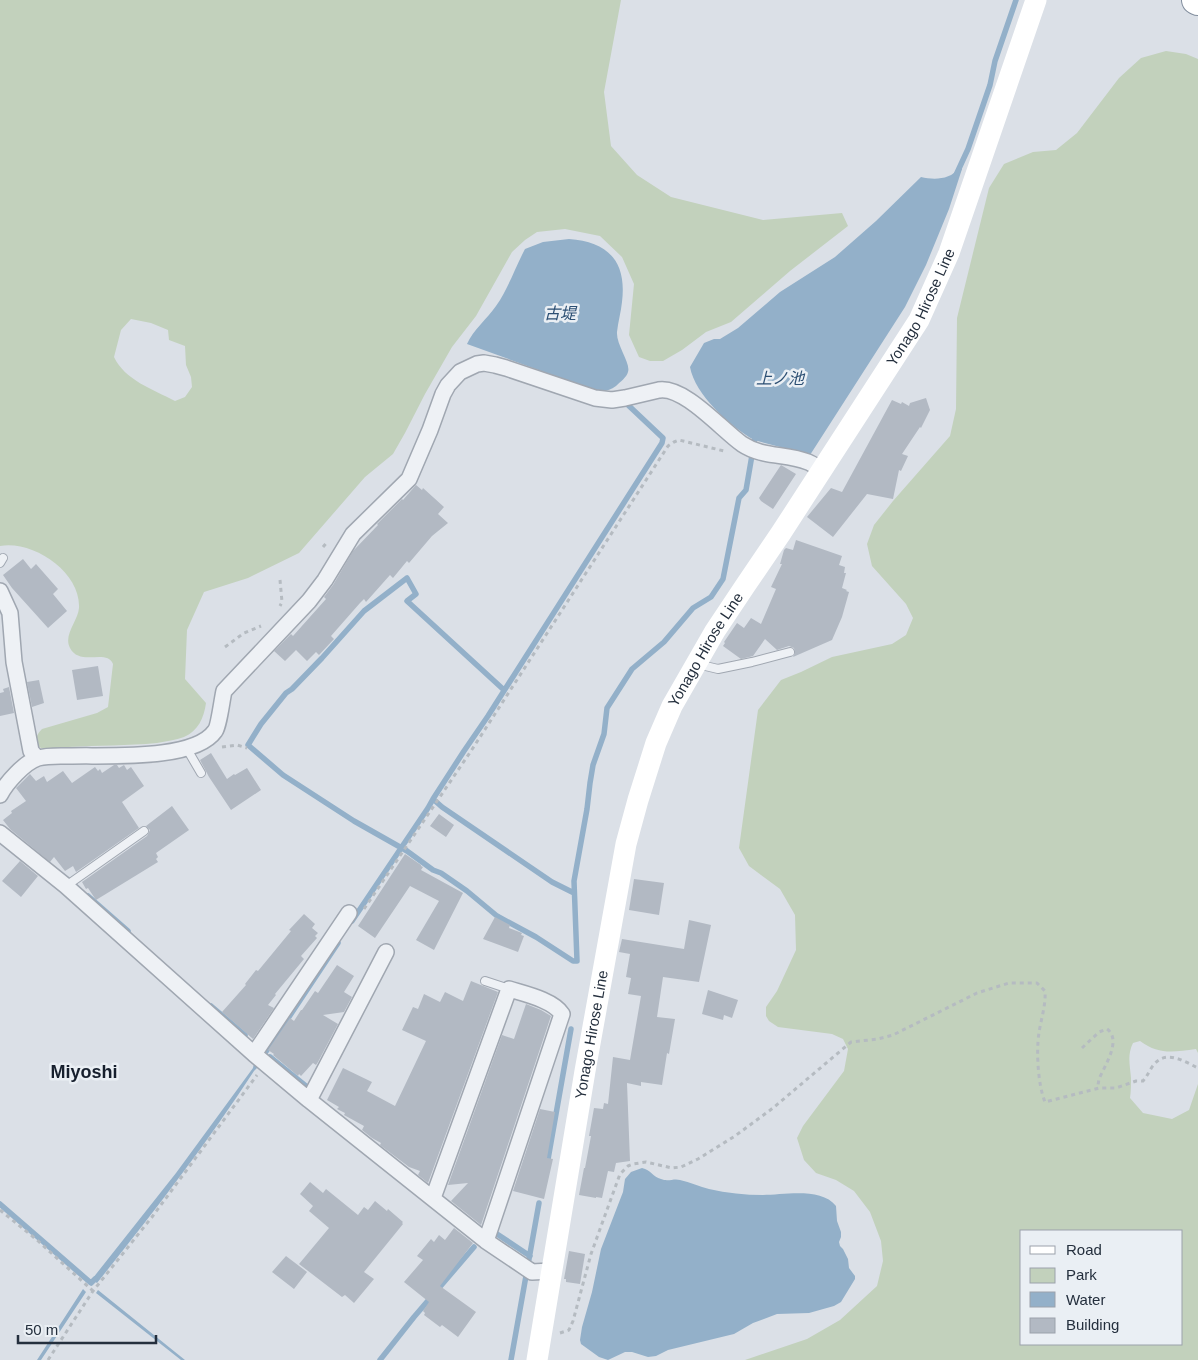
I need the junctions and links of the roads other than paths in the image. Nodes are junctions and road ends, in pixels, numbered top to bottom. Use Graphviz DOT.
graph roads {
  1 [pos="1036,0"];
  2 [pos="822,470"];
  3 [pos="0,591"];
  4 [pos="790,652"];
  5 [pos="696,664"];
  6 [pos="187,749"];
  7 [pos="37,758"];
  8 [pos="0,770"];
  9 [pos="17,772"];
  10 [pos="201,774"];
  11 [pos="0,795"];
  12 [pos="144,831"];
  13 [pos="0,833"];
  14 [pos="66,886"];
  15 [pos="354,914"];
  16 [pos="386,952"];
  17 [pos="485,981"];
  18 [pos="509,989"];
  19 [pos="254,1054"];
  20 [pos="309,1100"];
  21 [pos="433,1198"];
  22 [pos="486,1240"];
  23 [pos="551,1271"];
  24 [pos="537,1360"];
  1 -- 2 [label="main road, Yonago Hirose Line"];
  2 -- 5 [label="main road, Yonago Hirose Line"];
  2 -- 6 [label="street"];
  3 -- 7 [label="street"];
  4 -- 5 [label="lane"];
  5 -- 23 [label="main road, Yonago Hirose Line"];
  6 -- 7 [label="street"];
  6 -- 10 [label="lane"];
  7 -- 9 [label="street"];
  8 -- 9 [label="street"];
  9 -- 11 [label="street"];
  12 -- 14 [label="lane"];
  13 -- 14 [label="street"];
  14 -- 19 [label="street"];
  15 -- 19 [label="street"];
  16 -- 20 [label="street"];
  17 -- 18 [label="lane"];
  18 -- 21 [label="street"];
  18 -- 22 [label="street"];
  19 -- 20 [label="street"];
  20 -- 21 [label="street"];
  21 -- 22 [label="street"];
  22 -- 23 [label="street"];
  23 -- 24 [label="main road, Yonago Hirose Line"];
}
